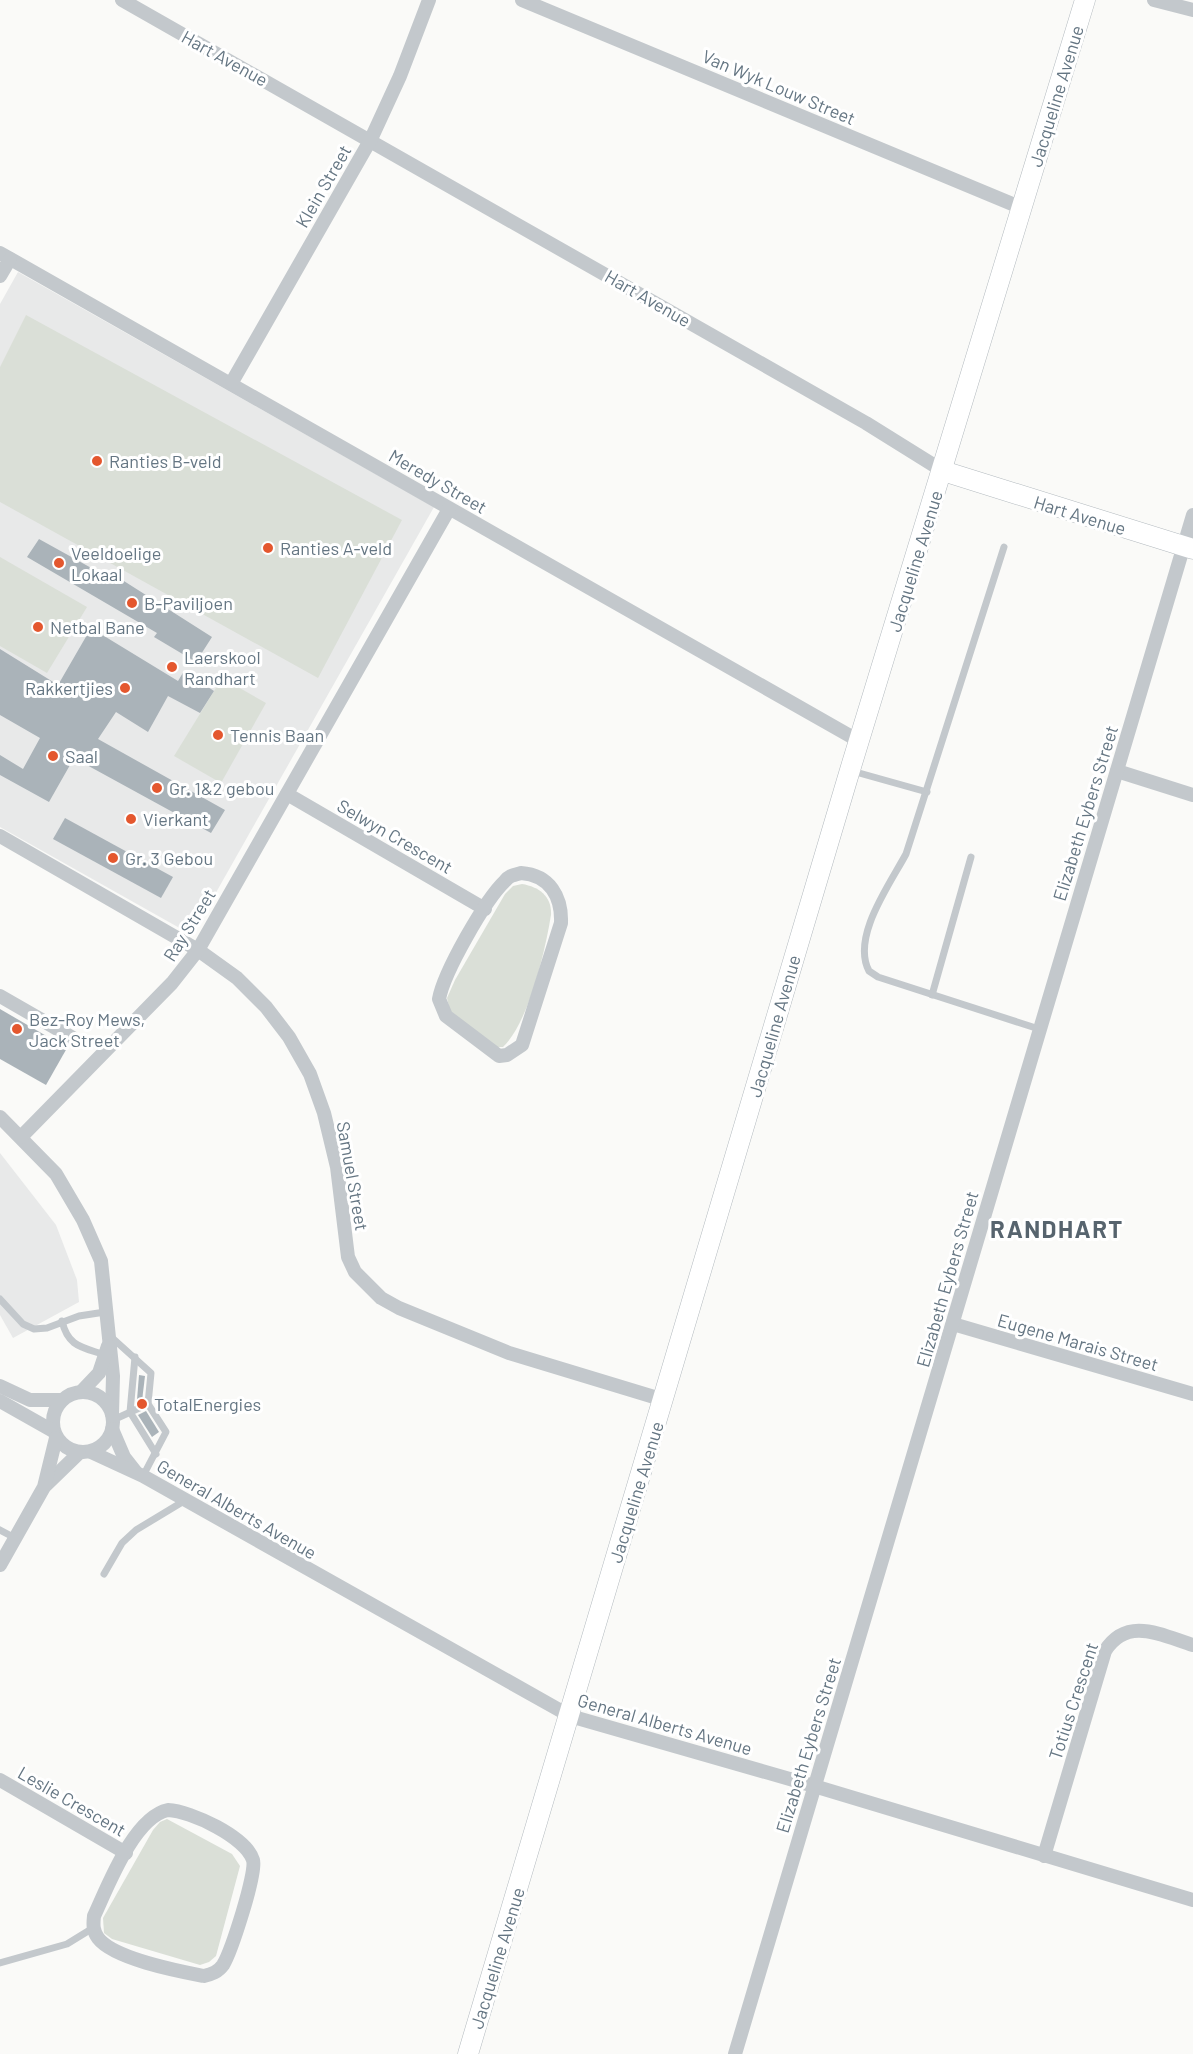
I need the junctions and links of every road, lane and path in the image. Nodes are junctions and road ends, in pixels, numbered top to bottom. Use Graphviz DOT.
graph roads {
  1 [pos="122,0"];
  2 [pos="429,0"];
  3 [pos="522,0"];
  4 [pos="1085,0"];
  5 [pos="1154,0"];
  6 [pos="1187,6"];
  7 [pos="371,139"];
  8 [pos="1023,208"];
  9 [pos="5,256"];
  10 [pos="0,276"];
  11 [pos="231,382"];
  12 [pos="943,471"];
  13 [pos="449,509"];
  14 [pos="1193,515"];
  15 [pos="1004,547"];
  16 [pos="1188,548"];
  17 [pos="859,741"];
  18 [pos="850,770"];
  19 [pos="1117,771"];
  20 [pos="927,792"];
  21 [pos="286,794"];
  22 [pos="1193,795"];
  23 [pos="0,836"];
  24 [pos="971,856"];
  25 [pos="485,909"];
  26 [pos="198,951"];
  27 [pos="932,995"];
  28 [pos="0,996"];
  29 [pos="1039,1029"];
  30 [pos="73,1038"];
  31 [pos="0,1117"];
  32 [pos="21,1137"];
  33 [pos="0,1299"];
  34 [pos="105,1312"];
  35 [pos="62,1321"];
  36 [pos="953,1324"];
  37 [pos="107,1344"];
  38 [pos="135,1358"];
  39 [pos="0,1386"];
  40 [pos="81,1392"];
  41 [pos="1193,1394"];
  42 [pos="62,1400"];
  43 [pos="664,1400"];
  44 [pos="0,1401"];
  45 [pos="148,1404"];
  46 [pos="130,1412"];
  47 [pos="112,1421"];
  48 [pos="55,1434"];
  49 [pos="85,1452"];
  50 [pos="156,1454"];
  51 [pos="140,1474"];
  52 [pos="44,1487"];
  53 [pos="184,1501"];
  54 [pos="0,1530"];
  55 [pos="15,1538"];
  56 [pos="0,1565"];
  57 [pos="104,1574"];
  58 [pos="1193,1644"];
  59 [pos="570,1716"];
  60 [pos="0,1780"];
  61 [pos="814,1786"];
  62 [pos="126,1852"];
  63 [pos="1044,1856"];
  64 [pos="1193,1900"];
  65 [pos="93,1928"];
  66 [pos="0,1963"];
  67 [pos="468,2054"];
  68 [pos="735,2054"];
  1 -- 7 [label="street, Hart Avenue"];
  2 -- 7 [label="street, Klein Street"];
  3 -- 8 [label="street, Van Wyk Louw Street"];
  4 -- 8 [label="street, Jacqueline Avenue"];
  5 -- 6 [label="street"];
  7 -- 11 [label="street, Klein Street"];
  7 -- 12 [label="street, Hart Avenue"];
  8 -- 12 [label="street, Jacqueline Avenue"];
  9 -- 10 [label="street"];
  9 -- 11 [label="street, Meredy Street"];
  11 -- 13 [label="street, Meredy Street"];
  12 -- 16 [label="street, Hart Avenue"];
  12 -- 17 [label="street, Jacqueline Avenue"];
  13 -- 17 [label="street, Meredy Street"];
  13 -- 21 [label="street, Ray Street"];
  14 -- 16 [label="street, Elizabeth Eybers Street"];
  15 -- 20 [label="lane"];
  16 -- 19 [label="street, Elizabeth Eybers Street"];
  17 -- 18 [label="street, Jacqueline Avenue"];
  18 -- 20 [label="lane"];
  18 -- 43 [label="street, Jacqueline Avenue"];
  19 -- 22 [label="street"];
  19 -- 29 [label="street, Elizabeth Eybers Street"];
  20 -- 27 [label="lane"];
  21 -- 25 [label="street, Selwyn Crescent"];
  21 -- 26 [label="street, Ray Street"];
  23 -- 26 [label="street, Samuel Street"];
  24 -- 27 [label="lane"];
  25 -- 25 [label="street"];
  26 -- 32 [label="street, Ray Street"];
  26 -- 43 [label="street, Samuel Street"];
  27 -- 29 [label="lane"];
  28 -- 30 [label="street"];
  29 -- 36 [label="street, Elizabeth Eybers Street"];
  31 -- 32 [label="street"];
  32 -- 34 [label="street"];
  33 -- 35 [label="lane"];
  34 -- 35 [label="lane"];
  34 -- 37 [label="street"];
  35 -- 37 [label="lane"];
  36 -- 41 [label="street, Eugene Marais Street"];
  36 -- 61 [label="street, Elizabeth Eybers Street"];
  37 -- 38 [label="lane"];
  37 -- 40 [label="street"];
  37 -- 47 [label="street"];
  38 -- 45 [label="lane"];
  38 -- 46 [label="lane"];
  39 -- 42 [label="street"];
  40 -- 42 [label="street"];
  40 -- 47 [label="street"];
  42 -- 48 [label="street"];
  43 -- 59 [label="street, Jacqueline Avenue"];
  44 -- 48 [label="street"];
  45 -- 46 [label="lane"];
  45 -- 50 [label="lane"];
  46 -- 47 [label="lane"];
  46 -- 50 [label="lane"];
  47 -- 49 [label="street"];
  47 -- 51 [label="street"];
  48 -- 49 [label="street"];
  48 -- 52 [label="street"];
  49 -- 51 [label="street, General Alberts Avenue"];
  49 -- 52 [label="street"];
  50 -- 51 [label="lane"];
  51 -- 53 [label="street, General Alberts Avenue"];
  52 -- 55 [label="street"];
  53 -- 57 [label="lane"];
  53 -- 59 [label="street, General Alberts Avenue"];
  54 -- 55 [label="lane"];
  55 -- 56 [label="street"];
  58 -- 63 [label="street, Totius Crescent"];
  59 -- 61 [label="street, General Alberts Avenue"];
  59 -- 67 [label="street, Jacqueline Avenue"];
  60 -- 62 [label="street, Leslie Crescent"];
  61 -- 63 [label="street, General Alberts Avenue"];
  61 -- 68 [label="street, Elizabeth Eybers Street"];
  62 -- 65 [label="street, Leslie Crescent"];
  62 -- 65 [label="street, Leslie Crescent"];
  63 -- 64 [label="street, General Alberts Avenue"];
  65 -- 66 [label="lane"];
}
